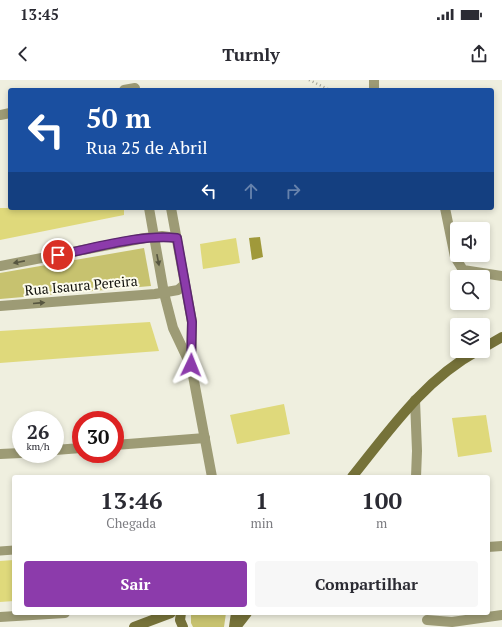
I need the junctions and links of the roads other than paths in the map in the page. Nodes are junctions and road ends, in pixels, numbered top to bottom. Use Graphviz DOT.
graph roads {
  1 [pos="149,210"];
  2 [pos="171,210"];
  3 [pos="446,210"];
  4 [pos="153,238"];
  5 [pos="177,238"];
  6 [pos="0,266"];
  7 [pos="502,276"];
  8 [pos="186,284"];
  9 [pos="164,292"];
  10 [pos="0,306"];
  11 [pos="502,337"];
  12 [pos="490,344"];
  13 [pos="466,358"];
  14 [pos="191,365"];
  15 [pos="415,400"];
  16 [pos="205,438"];
  17 [pos="124,444"];
  18 [pos="12,453"];
  19 [pos="0,454"];
  20 [pos="212,475"];
  21 [pos="354,475"];
  22 [pos="416,475"];
  23 [pos="502,546"];
  24 [pos="490,547"];
  25 [pos="12,550"];
  26 [pos="0,551"];
  27 [pos="32,615"];
  28 [pos="166,615"];
  29 [pos="181,615"];
  30 [pos="236,615"];
  31 [pos="245,615"];
  32 [pos="502,615"];
  33 [pos="0,617"];
  34 [pos="426,620"];
  35 [pos="134,627"];
  36 [pos="183,627"];
  37 [pos="235,627"];
  1 -- 4 [label="street"];
  2 -- 5 [label="street"];
  3 -- 7 [label="street"];
  4 -- 5 [label="street, Rua Isaura Pereira"];
  4 -- 6 [label="street, Rua Isaura Pereira, one-way"];
  4 -- 9 [label="street, one-way"];
  5 -- 8 [label="street"];
  8 -- 9 [label="street, Rua Isaura Pereira"];
  8 -- 14 [label="street"];
  10 -- 9 [label="street, Rua Isaura Pereira, one-way"];
  9 -- 14 [label="street"];
  11 -- 12 [label="main road"];
  13 -- 15 [label="main road"];
  14 -- 16 [label="street"];
  15 -- 21 [label="main road"];
  15 -- 22 [label="street"];
  16 -- 17 [label="street"];
  16 -- 20 [label="street"];
  18 -- 19 [label="street"];
  23 -- 24 [label="street"];
  25 -- 26 [label="lane"];
  27 -- 33 [label="street"];
  28 -- 35 [label="main road"];
  29 -- 36 [label="main road"];
  30 -- 37 [label="main road"];
  31 -- 37 [label="main road"];
  32 -- 34 [label="street"];
}
